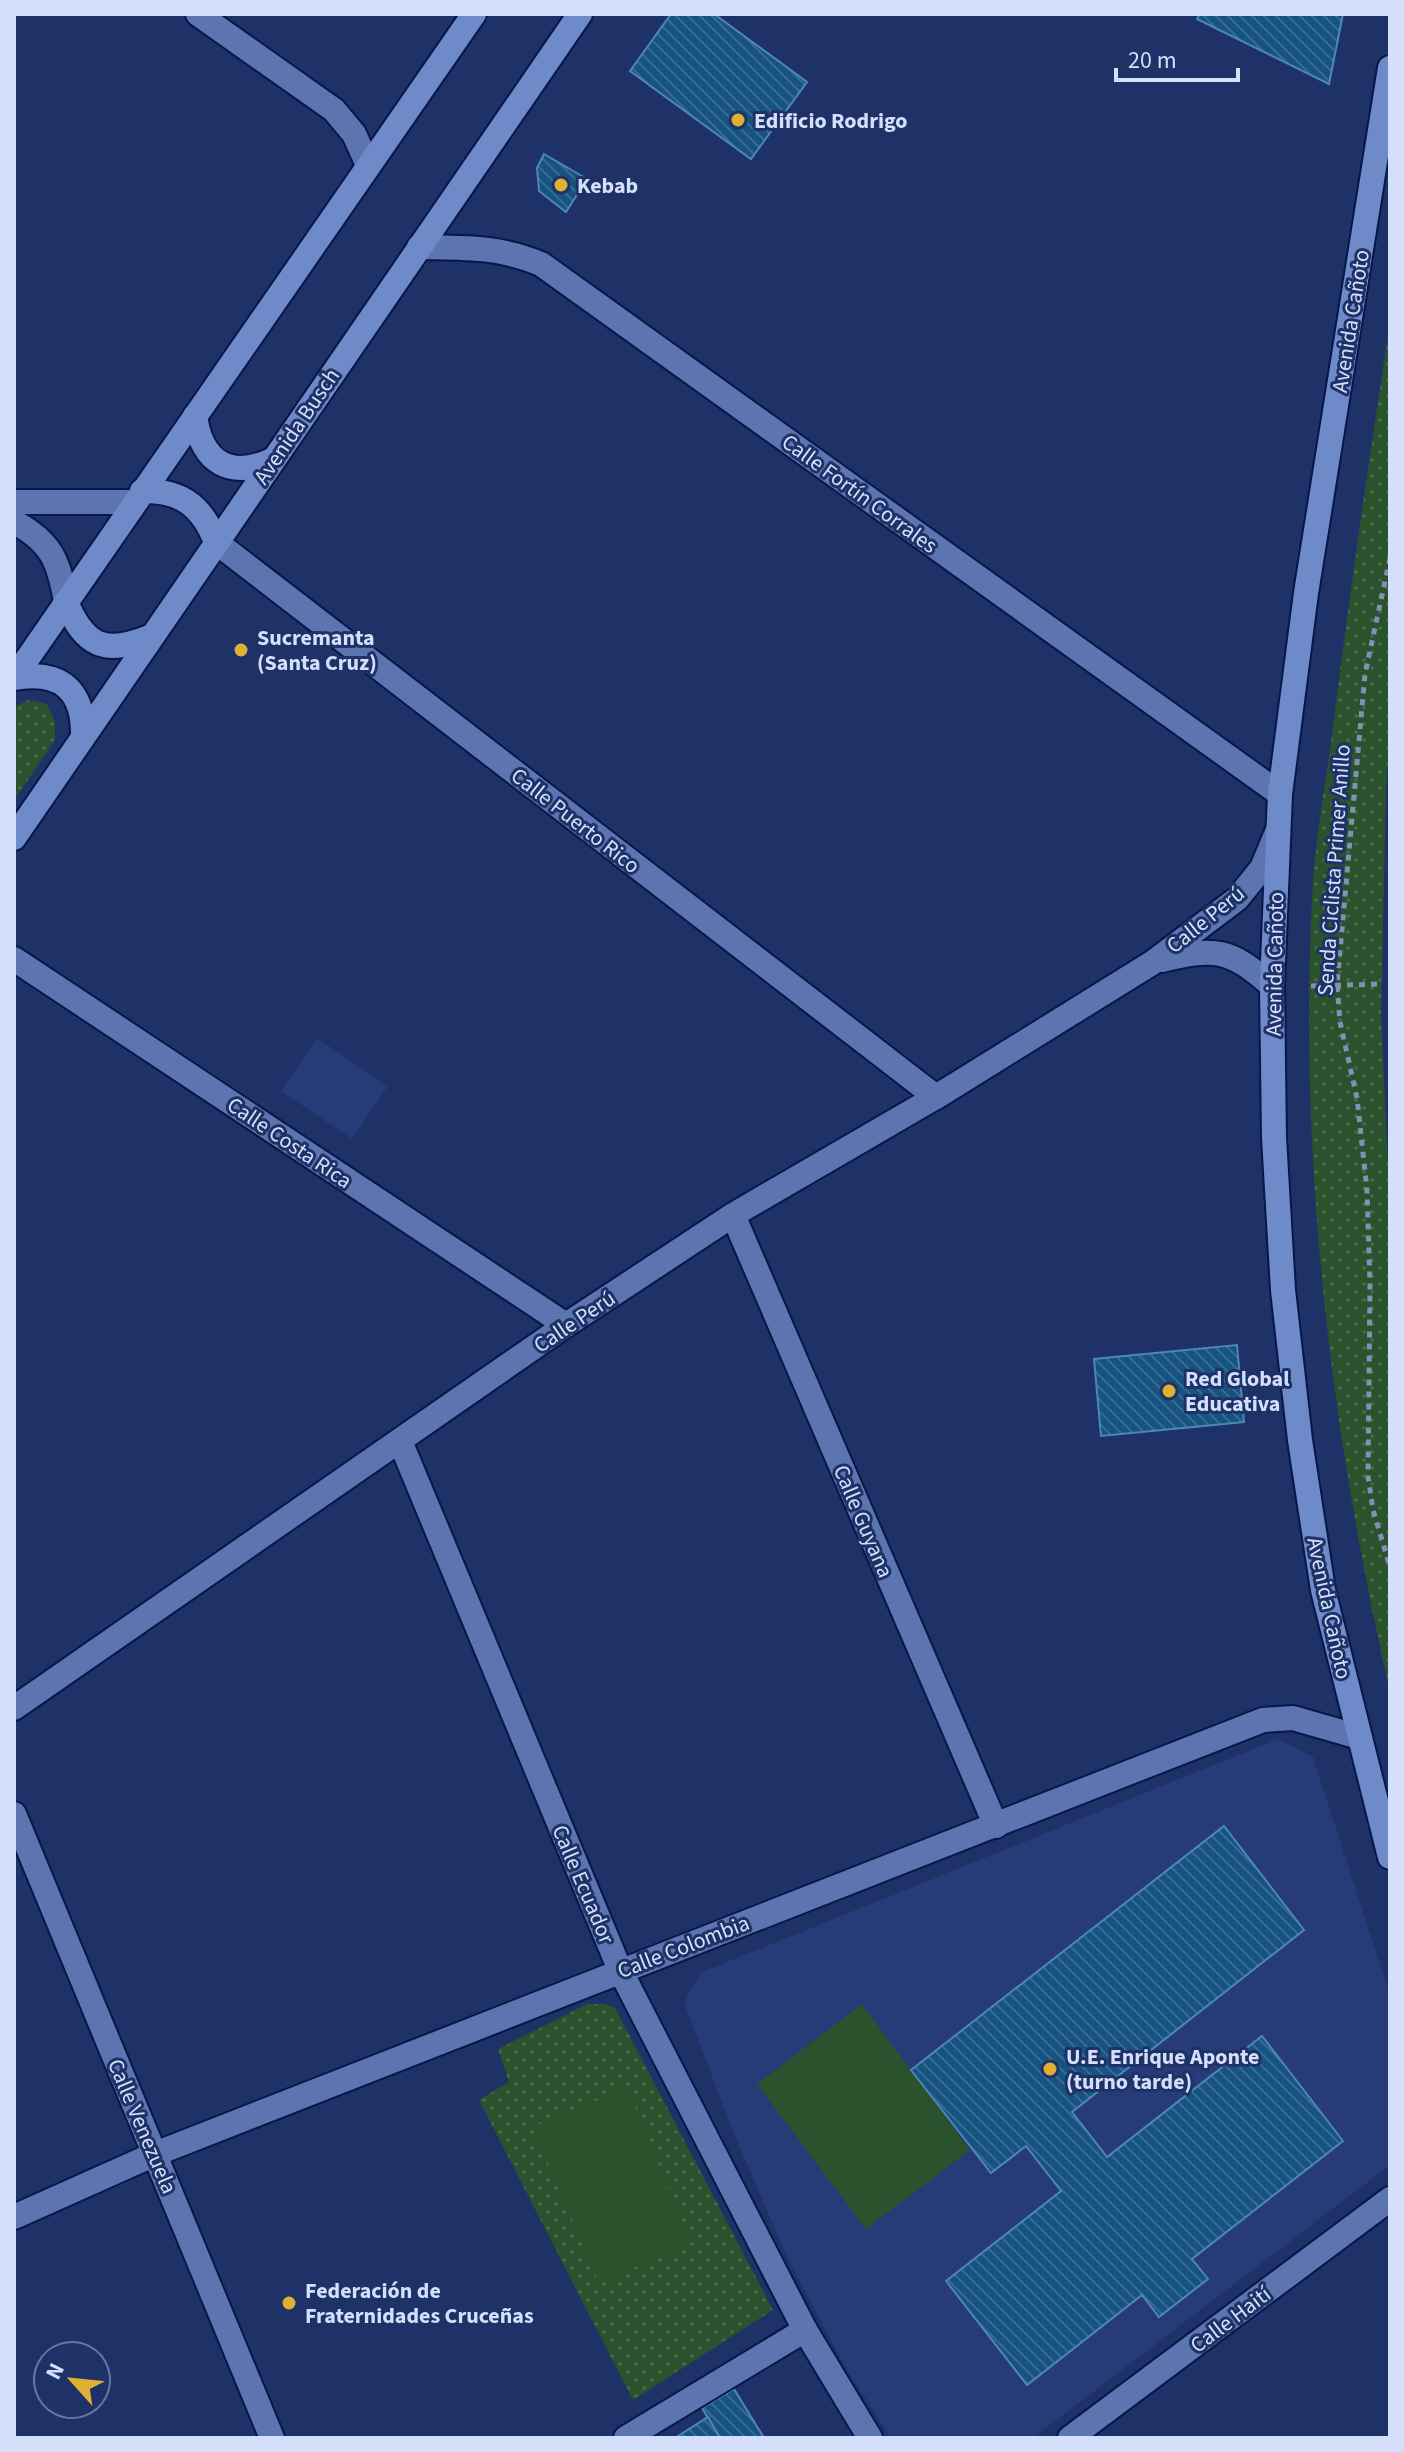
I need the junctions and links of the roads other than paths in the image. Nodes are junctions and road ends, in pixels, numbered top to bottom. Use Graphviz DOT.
graph roads {
  1 [pos="198,14"];
  2 [pos="474,14"];
  3 [pos="580,14"];
  4 [pos="1390,68"];
  5 [pos="368,165"];
  6 [pos="419,247"];
  7 [pos="195,416"];
  8 [pos="274,459"];
  9 [pos="138,496"];
  10 [pos="14,502"];
  11 [pos="14,522"];
  12 [pos="216,542"];
  13 [pos="66,602"];
  14 [pos="150,637"];
  15 [pos="14,678"];
  16 [pos="83,737"];
  17 [pos="1280,794"];
  18 [pos="1278,831"];
  19 [pos="14,838"];
  20 [pos="14,959"];
  21 [pos="1152,963"];
  22 [pos="1272,986"];
  23 [pos="936,1097"];
  24 [pos="733,1215"];
  25 [pos="566,1325"];
  26 [pos="400,1441"];
  27 [pos="14,1708"];
  28 [pos="1359,1737"];
  29 [pos="1372,1793"];
  30 [pos="1390,1811"];
  31 [pos="14,1814"];
  32 [pos="996,1826"];
  33 [pos="1390,1857"];
  34 [pos="620,1970"];
  35 [pos="155,2154"];
  36 [pos="1390,2199"];
  37 [pos="14,2217"];
  38 [pos="805,2330"];
  39 [pos="272,2438"];
  40 [pos="626,2438"];
  41 [pos="870,2438"];
  42 [pos="1070,2438"];
  1 -- 5 [label="street"];
  2 -- 5 [label="main road"];
  3 -- 6 [label="main road, Avenida Busch"];
  4 -- 17 [label="main road, Avenida Cañoto"];
  5 -- 7 [label="main road"];
  6 -- 8 [label="main road, Avenida Busch"];
  6 -- 17 [label="street, Calle Fortín Corrales"];
  7 -- 8 [label="main road"];
  7 -- 9 [label="main road"];
  8 -- 12 [label="main road, Avenida Busch"];
  9 -- 10 [label="street"];
  9 -- 12 [label="main road"];
  9 -- 13 [label="main road"];
  11 -- 13 [label="street"];
  12 -- 14 [label="main road, Avenida Busch"];
  12 -- 23 [label="street, Calle Puerto Rico"];
  13 -- 14 [label="main road"];
  13 -- 15 [label="main road"];
  14 -- 16 [label="main road, Avenida Busch"];
  15 -- 16 [label="main road"];
  16 -- 19 [label="main road, Avenida Busch"];
  17 -- 18 [label="main road, Avenida Cañoto"];
  18 -- 21 [label="street, Calle Perú"];
  18 -- 22 [label="main road, Avenida Cañoto"];
  20 -- 25 [label="street, Calle Costa Rica"];
  21 -- 22 [label="street, Calle Perú"];
  21 -- 23 [label="street, Calle Perú"];
  22 -- 28 [label="main road, Avenida Cañoto"];
  23 -- 24 [label="street, Calle Perú"];
  24 -- 25 [label="street, Calle Perú"];
  24 -- 32 [label="street, Calle Guyana"];
  25 -- 26 [label="street, Calle Perú"];
  26 -- 27 [label="street, Calle Perú"];
  26 -- 34 [label="street, Calle Ecuador"];
  28 -- 29 [label="main road, Avenida Cañoto"];
  28 -- 32 [label="street, Calle Colombia"];
  29 -- 30 [label="main road"];
  29 -- 33 [label="main road, Avenida Cañoto"];
  31 -- 35 [label="street, Calle Venezuela"];
  32 -- 34 [label="street, Calle Colombia"];
  34 -- 35 [label="street, Calle Colombia"];
  34 -- 38 [label="street, Calle Ecuador"];
  35 -- 37 [label="street, Calle Colombia"];
  35 -- 39 [label="street, Calle Venezuela"];
  36 -- 42 [label="street, Calle Haití"];
  38 -- 40 [label="street"];
  38 -- 41 [label="street, Calle Ecuador"];
}
